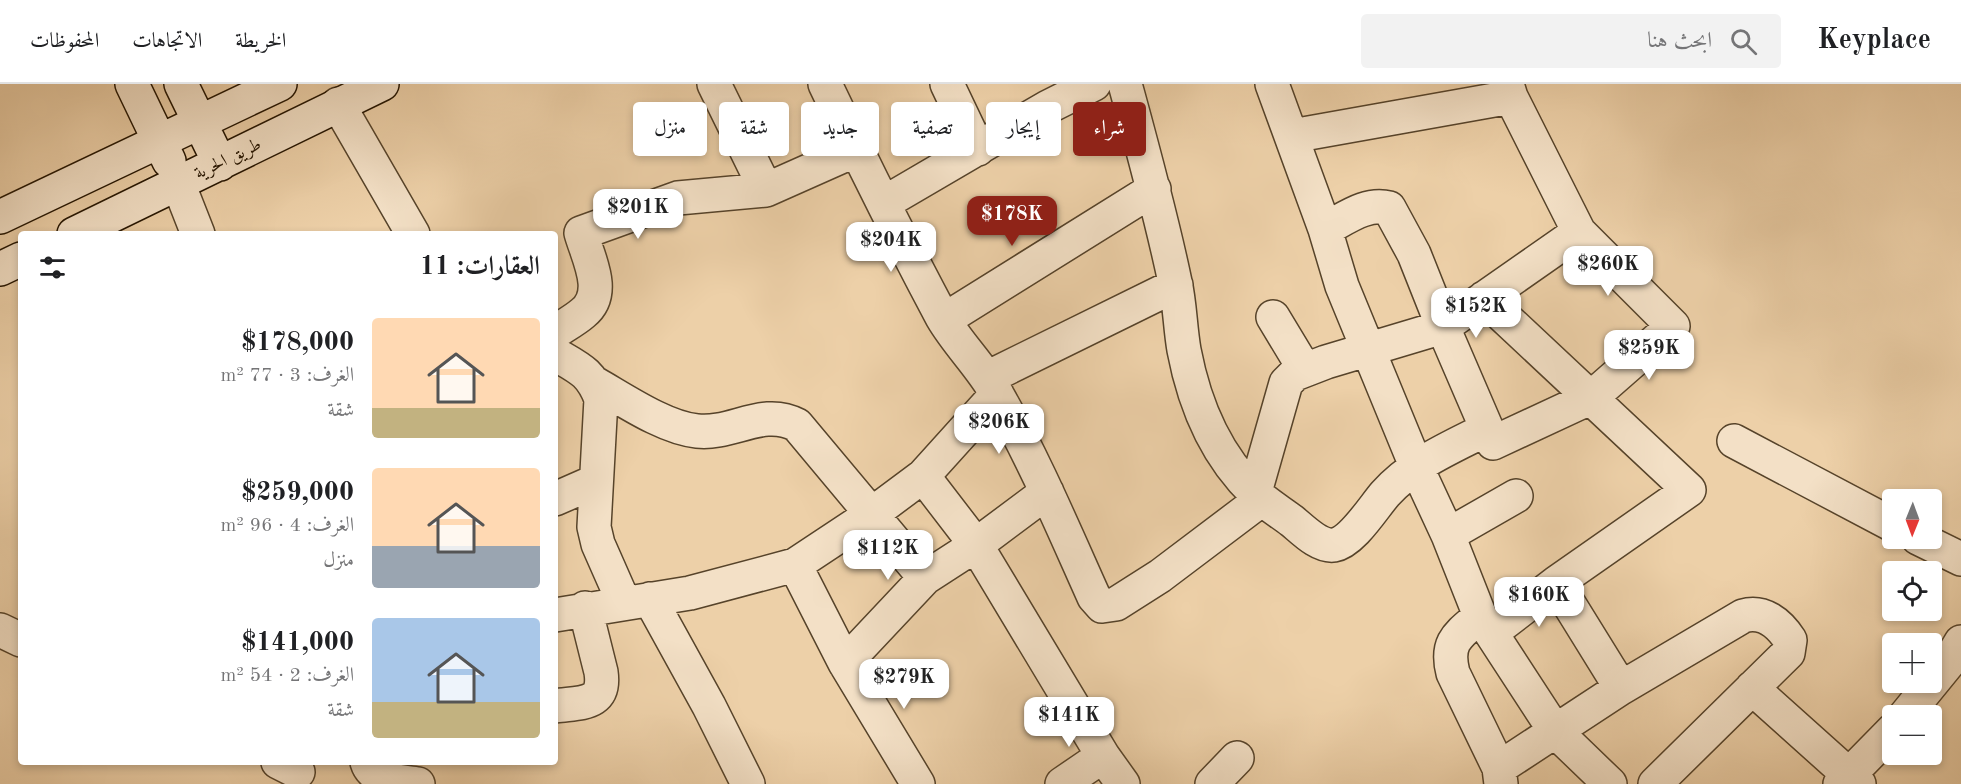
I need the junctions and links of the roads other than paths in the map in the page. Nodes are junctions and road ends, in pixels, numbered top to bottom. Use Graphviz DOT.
graph roads {
  1 [pos="132,84"];
  2 [pos="181,84"];
  3 [pos="280,84"];
  4 [pos="382,84"];
  5 [pos="714,84"];
  6 [pos="825,84"];
  7 [pos="947,84"];
  8 [pos="1094,84"];
  9 [pos="1125,84"];
  10 [pos="1272,84"];
  11 [pos="1509,90"];
  12 [pos="833,102"];
  13 [pos="338,104"];
  14 [pos="199,121"];
  15 [pos="1292,136"];
  16 [pos="160,141"];
  17 [pos="978,149"];
  18 [pos="842,156"];
  19 [pos="859,156"];
  20 [pos="220,164"];
  21 [pos="178,183"];
  22 [pos="1154,189"];
  23 [pos="766,190"];
  24 [pos="884,203"];
  25 [pos="0,217"];
  26 [pos="1325,229"];
  27 [pos="80,231"];
  28 [pos="197,231"];
  29 [pos="411,231"];
  30 [pos="1579,232"];
  31 [pos="18,260"];
  32 [pos="0,269"];
  33 [pos="1176,285"];
  34 [pos="1484,298"];
  35 [pos="1273,317"];
  36 [pos="944,320"];
  37 [pos="1443,327"];
  38 [pos="558,330"];
  39 [pos="1368,349"];
  40 [pos="558,356"];
  41 [pos="1305,369"];
  42 [pos="596,384"];
  43 [pos="992,386"];
  44 [pos="1592,397"];
  45 [pos="1487,429"];
  46 [pos="1734,441"];
  47 [pos="1416,466"];
  48 [pos="923,476"];
  49 [pos="596,481"];
  50 [pos="1047,492"];
  51 [pos="1258,496"];
  52 [pos="1516,496"];
  53 [pos="558,498"];
  54 [pos="872,514"];
  55 [pos="1882,519"];
  56 [pos="1448,535"];
  57 [pos="976,545"];
  58 [pos="1941,549"];
  59 [pos="1961,559"];
  60 [pos="795,565"];
  61 [pos="925,579"];
  62 [pos="1556,584"];
  63 [pos="637,601"];
  64 [pos="570,611"];
  65 [pos="1485,625"];
  66 [pos="0,630"];
  67 [pos="18,639"];
  68 [pos="1957,659"];
  69 [pos="846,663"];
  70 [pos="1621,688"];
  71 [pos="1752,688"];
  72 [pos="1915,705"];
  73 [pos="558,706"];
  74 [pos="1555,731"];
  75 [pos="1882,743"];
  76 [pos="1102,756"];
  77 [pos="1237,758"];
  78 [pos="369,765"];
  79 [pos="1500,776"];
  80 [pos="1849,781"];
  81 [pos="418,784"];
  82 [pos="748,784"];
  83 [pos="918,784"];
  84 [pos="1062,784"];
  85 [pos="1123,784"];
  86 [pos="1212,784"];
  87 [pos="1610,784"];
  88 [pos="1655,784"];
  1 -- 16 [label="street"];
  2 -- 14 [label="street"];
  3 -- 14 [label="street"];
  4 -- 13 [label="street, طريق الحرية"];
  5 -- 23 [label="street"];
  6 -- 12 [label="street"];
  7 -- 17 [label="street"];
  8 -- 17 [label="street"];
  9 -- 22 [label="street"];
  10 -- 15 [label="street"];
  11 -- 15 [label="street"];
  11 -- 30 [label="street"];
  13 -- 20 [label="street, طريق الحرية"];
  13 -- 29 [label="street"];
  14 -- 16 [label="street"];
  14 -- 20 [label="street"];
  15 -- 26 [label="street"];
  16 -- 21 [label="street"];
  16 -- 25 [label="street"];
  17 -- 24 [label="street"];
  18 -- 23 [label="street"];
  19 -- 24 [label="street"];
  20 -- 21 [label="street, طريق الحرية"];
  21 -- 27 [label="street, طريق الحرية"];
  21 -- 28 [label="street"];
  22 -- 33 [label="street"];
  22 -- 36 [label="street"];
  23 -- 38 [label="street"];
  24 -- 36 [label="street"];
  26 -- 37 [label="street"];
  26 -- 39 [label="street"];
  30 -- 34 [label="street"];
  30 -- 44 [label="street"];
  31 -- 32 [label="street"];
  33 -- 43 [label="street"];
  33 -- 51 [label="street"];
  34 -- 37 [label="street"];
  34 -- 44 [label="street"];
  35 -- 41 [label="street"];
  36 -- 43 [label="street"];
  37 -- 39 [label="street"];
  37 -- 45 [label="street"];
  39 -- 41 [label="street"];
  39 -- 47 [label="street"];
  40 -- 42 [label="street"];
  41 -- 51 [label="street"];
  42 -- 49 [label="street"];
  42 -- 54 [label="street"];
  43 -- 48 [label="street"];
  43 -- 50 [label="street"];
  44 -- 45 [label="street"];
  44 -- 62 [label="street"];
  45 -- 47 [label="street"];
  46 -- 55 [label="street"];
  47 -- 51 [label="street"];
  47 -- 56 [label="street"];
  48 -- 54 [label="street"];
  48 -- 57 [label="street"];
  49 -- 53 [label="street"];
  49 -- 63 [label="street"];
  50 -- 51 [label="street"];
  50 -- 57 [label="street"];
  52 -- 56 [label="street"];
  54 -- 60 [label="street"];
  54 -- 61 [label="street"];
  56 -- 65 [label="street"];
  57 -- 61 [label="street"];
  57 -- 76 [label="street"];
  58 -- 59 [label="street"];
  60 -- 63 [label="street"];
  60 -- 69 [label="street"];
  61 -- 69 [label="street"];
  62 -- 65 [label="street"];
  62 -- 70 [label="street"];
  63 -- 64 [label="street"];
  63 -- 82 [label="street"];
  64 -- 73 [label="street"];
  65 -- 74 [label="street"];
  65 -- 79 [label="street"];
  66 -- 67 [label="street"];
  68 -- 72 [label="street"];
  69 -- 83 [label="street"];
  70 -- 71 [label="street"];
  70 -- 74 [label="street"];
  71 -- 80 [label="street"];
  71 -- 88 [label="street"];
  74 -- 79 [label="street"];
  74 -- 87 [label="street"];
  75 -- 80 [label="street"];
  76 -- 84 [label="street"];
  76 -- 85 [label="street"];
  77 -- 86 [label="street"];
  78 -- 81 [label="street"];
}
